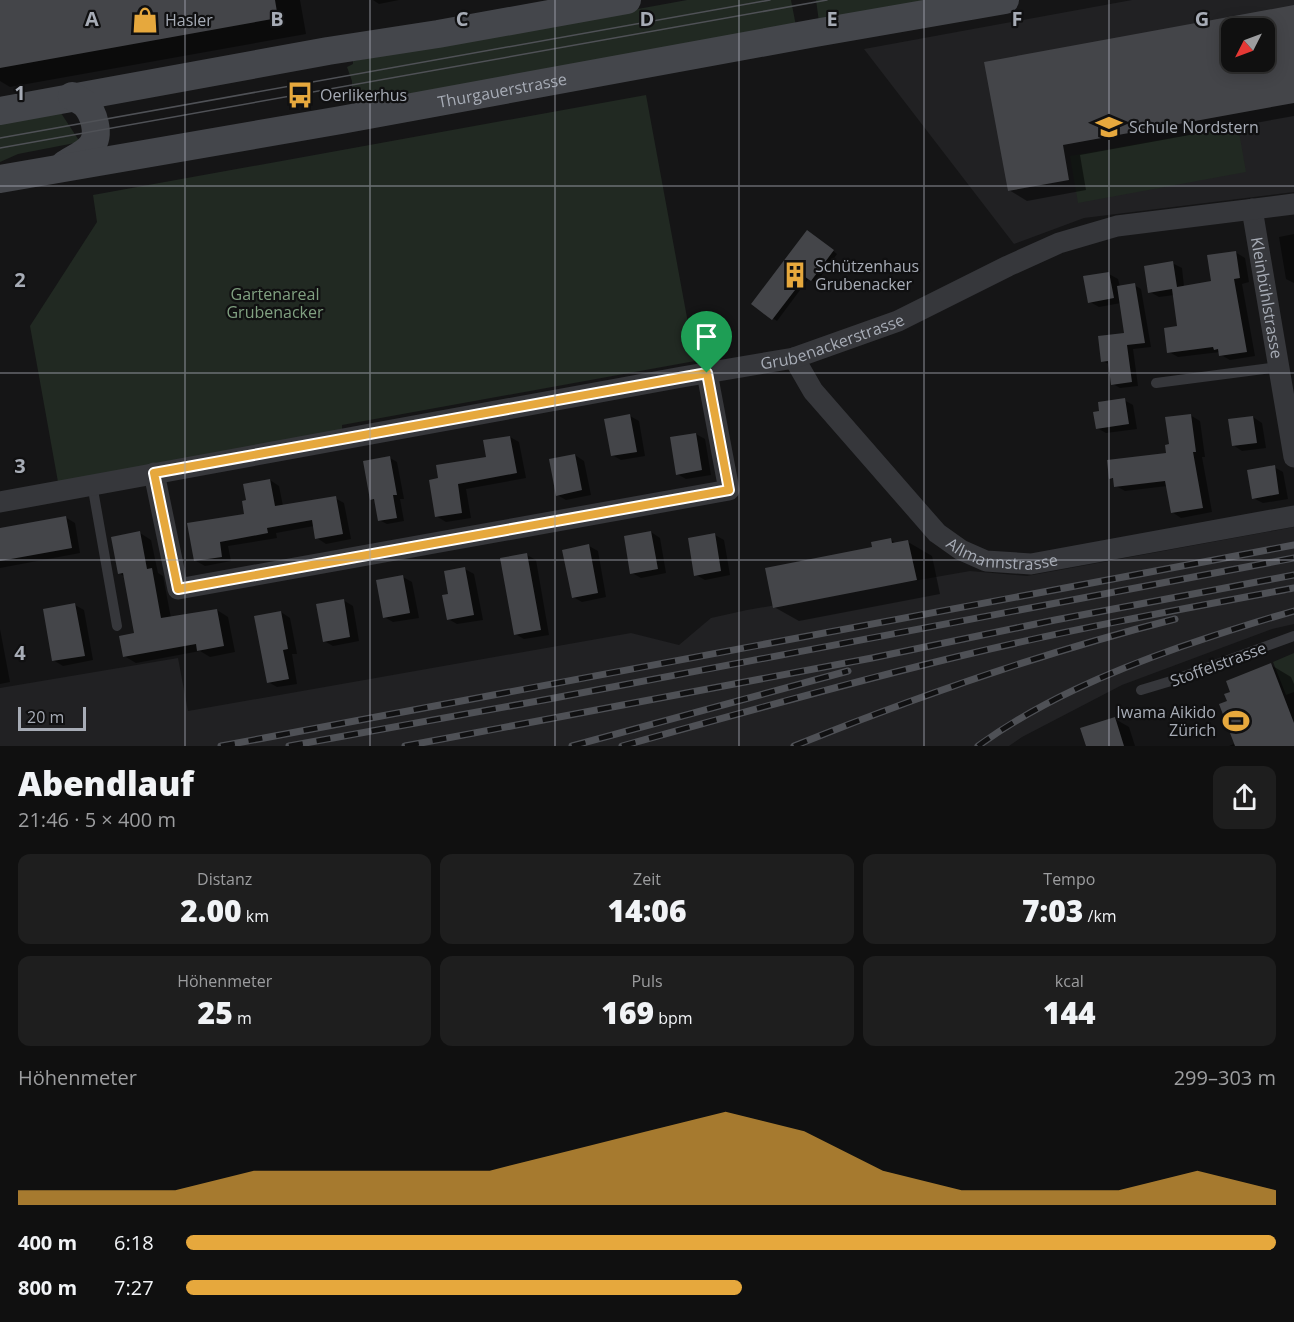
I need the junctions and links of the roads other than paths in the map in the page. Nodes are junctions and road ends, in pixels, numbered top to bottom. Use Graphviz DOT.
graph roads {
  1 [pos="627,0"];
  2 [pos="1005,0"];
  3 [pos="72,96"];
  4 [pos="0,111"];
  5 [pos="57,169"];
  6 [pos="0,179"];
  7 [pos="1294,204"];
  8 [pos="1252,209"];
  9 [pos="795,358"];
  10 [pos="1279,368"];
  11 [pos="707,373"];
  12 [pos="1156,383"];
  13 [pos="1294,457"];
  14 [pos="154,473"];
  15 [pos="92,484"];
  16 [pos="0,502"];
  17 [pos="1294,516"];
  18 [pos="117,626"];
  19 [pos="1294,636"];
  20 [pos="1141,690"];
  1 -- 3 [label="main road"];
  2 -- 5 [label="main road, Thurgauerstrasse"];
  3 -- 4 [label="main road"];
  3 -- 5 [label="main road"];
  5 -- 6 [label="main road, Thurgauerstrasse"];
  7 -- 8 [label="street, Grubenackerstrasse"];
  8 -- 9 [label="street, Grubenackerstrasse"];
  8 -- 10 [label="street, Kleinbühlstrasse"];
  9 -- 11 [label="street, Grubenackerstrasse"];
  9 -- 17 [label="street, Allmannstrasse"];
  10 -- 12 [label="lane"];
  10 -- 13 [label="street, Kleinbühlstrasse"];
  11 -- 14 [label="street, Grubenackerstrasse"];
  11 -- 14 [label="street"];
  14 -- 15 [label="street, Grubenackerstrasse"];
  15 -- 16 [label="street, Grubenackerstrasse"];
  15 -- 18 [label="lane"];
  19 -- 20 [label="lane, Stoffelstrasse"];
}
